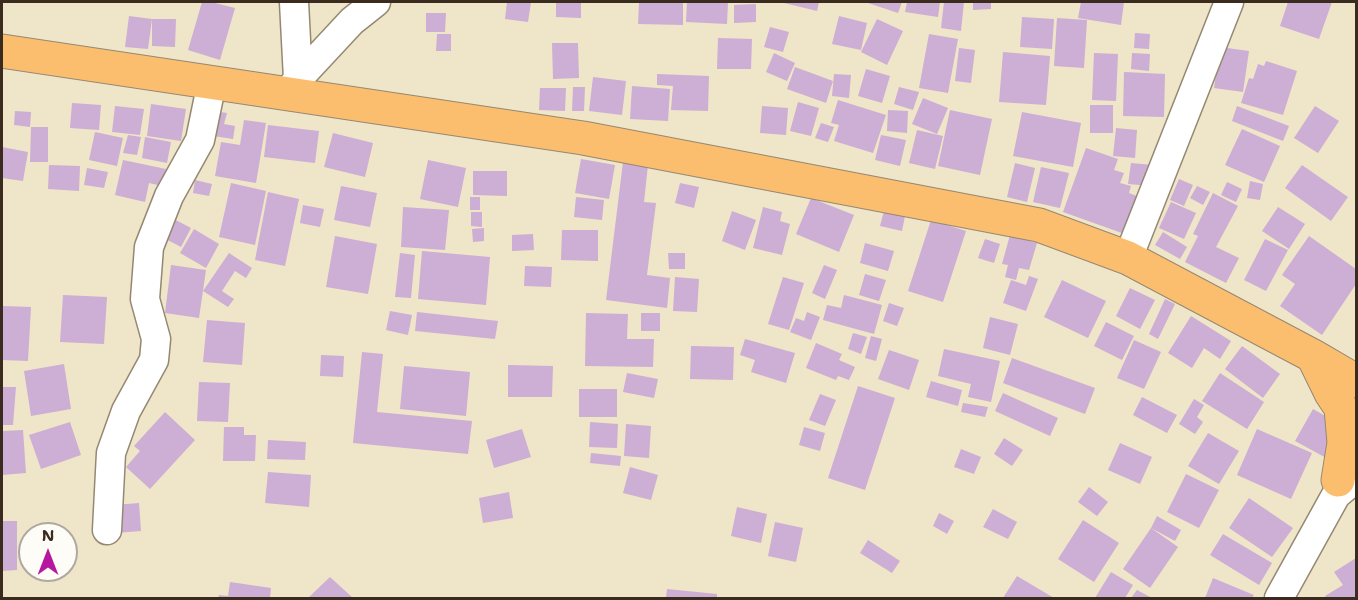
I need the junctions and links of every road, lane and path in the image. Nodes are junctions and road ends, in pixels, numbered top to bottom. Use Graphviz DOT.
graph roads {
  1 [pos="294,2"];
  2 [pos="376,2"];
  3 [pos="1229,2"];
  4 [pos="2,51"];
  5 [pos="212,82"];
  6 [pos="292,86"];
  7 [pos="1128,258"];
  8 [pos="1313,356"];
  9 [pos="1356,381"];
  10 [pos="1356,433"];
  11 [pos="1347,485"];
  12 [pos="107,530"];
  13 [pos="1280,598"];
  1 -- 6 [label="street"];
  2 -- 6 [label="street"];
  3 -- 7 [label="street"];
  4 -- 5 [label="main road"];
  5 -- 6 [label="main road"];
  5 -- 12 [label="street"];
  6 -- 7 [label="main road"];
  7 -- 8 [label="main road"];
  8 -- 9 [label="main road"];
  8 -- 11 [label="main road"];
  10 -- 11 [label="street"];
  11 -- 13 [label="street"];
}
